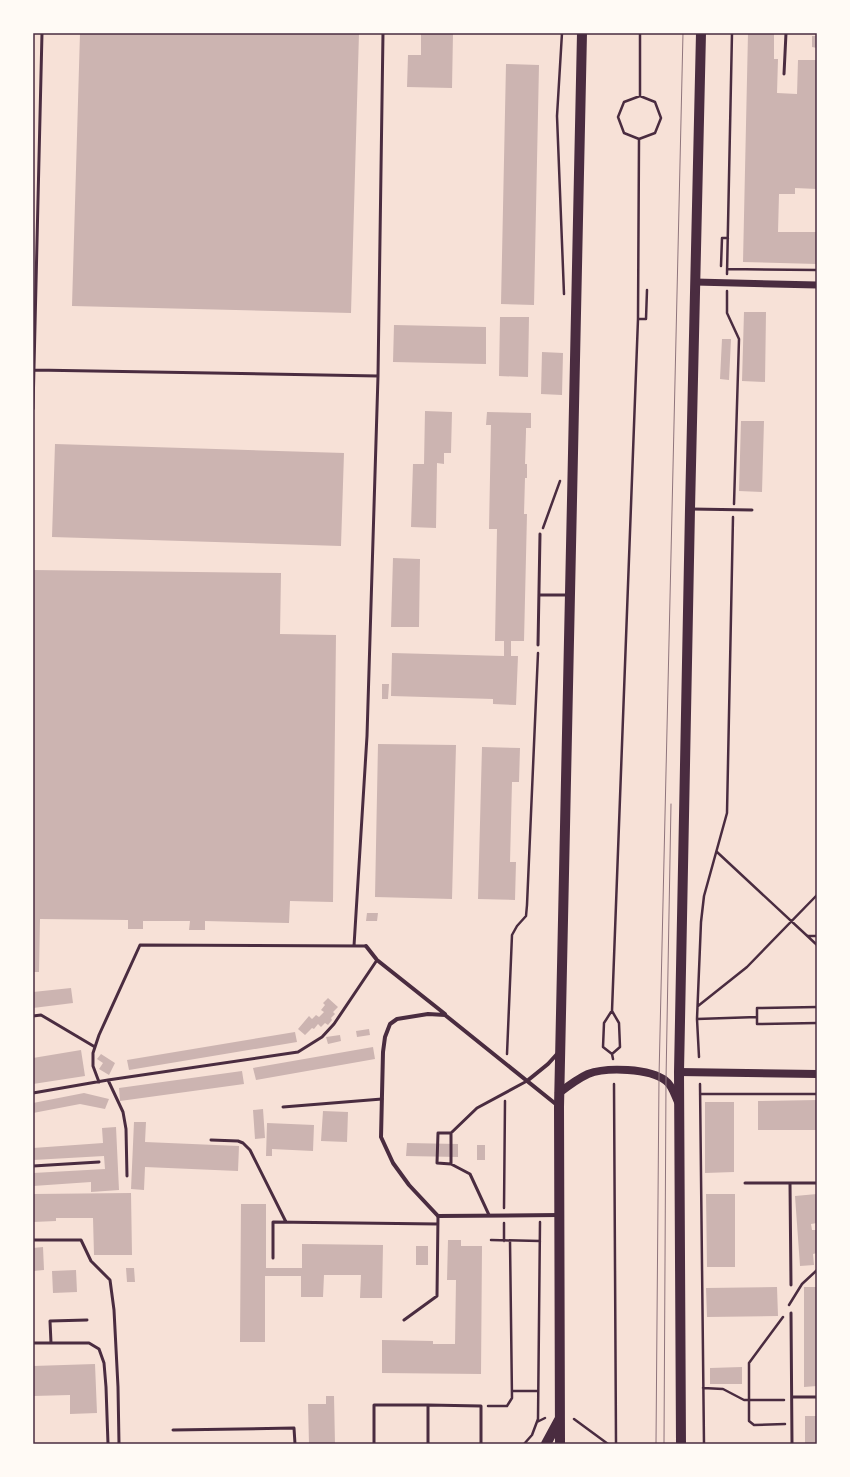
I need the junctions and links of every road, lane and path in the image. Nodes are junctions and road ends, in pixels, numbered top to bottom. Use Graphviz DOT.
graph roads {
  1 [pos="42,33"];
  2 [pos="383,33"];
  3 [pos="562,33"];
  4 [pos="582,33"];
  5 [pos="640,33"];
  6 [pos="701,33"];
  7 [pos="732,33"];
  8 [pos="786,33"];
  9 [pos="784,74"];
  10 [pos="640,96"];
  11 [pos="639,139"];
  12 [pos="728,238"];
  13 [pos="721,266"];
  14 [pos="727,269"];
  15 [pos="817,270"];
  16 [pos="695,282"];
  17 [pos="727,283"];
  18 [pos="817,285"];
  19 [pos="647,290"];
  20 [pos="564,298"];
  21 [pos="638,319"];
  22 [pos="34,350"];
  23 [pos="34,370"];
  24 [pos="378,376"];
  25 [pos="33,410"];
  26 [pos="562,476"];
  27 [pos="690,509"];
  28 [pos="734,510"];
  29 [pos="752,510"];
  30 [pos="540,534"];
  31 [pos="539,595"];
  32 [pos="570,596"];
  33 [pos="538,645"];
  34 [pos="716,852"];
  35 [pos="817,895"];
  36 [pos="791,922"];
  37 [pos="807,936"];
  38 [pos="817,936"];
  39 [pos="354,946"];
  40 [pos="366,946"];
  41 [pos="817,946"];
  42 [pos="377,960"];
  43 [pos="698,1006"];
  44 [pos="817,1007"];
  45 [pos="612,1011"];
  46 [pos="445,1015"];
  47 [pos="33,1016"];
  48 [pos="697,1018"];
  49 [pos="757,1018"];
  50 [pos="817,1023"];
  51 [pos="95,1047"];
  52 [pos="560,1051"];
  53 [pos="612,1054"];
  54 [pos="699,1057"];
  55 [pos="613,1058"];
  56 [pos="506,1064"];
  57 [pos="679,1072"];
  58 [pos="817,1074"];
  59 [pos="108,1080"];
  60 [pos="527,1081"];
  61 [pos="99,1082"];
  62 [pos="614,1084"];
  63 [pos="700,1084"];
  64 [pos="33,1093"];
  65 [pos="505,1093"];
  66 [pos="559,1093"];
  67 [pos="700,1094"];
  68 [pos="817,1094"];
  69 [pos="382,1099"];
  70 [pos="680,1105"];
  71 [pos="559,1107"];
  72 [pos="282,1108"];
  73 [pos="451,1133"];
  74 [pos="211,1140"];
  75 [pos="100,1162"];
  76 [pos="451,1164"];
  77 [pos="33,1166"];
  78 [pos="127,1176"];
  79 [pos="745,1183"];
  80 [pos="790,1183"];
  81 [pos="817,1183"];
  82 [pos="489,1215"];
  83 [pos="504,1215"];
  84 [pos="540,1215"];
  85 [pos="559,1215"];
  86 [pos="438,1216"];
  87 [pos="286,1222"];
  88 [pos="438,1224"];
  89 [pos="33,1240"];
  90 [pos="491,1240"];
  91 [pos="504,1241"];
  92 [pos="510,1241"];
  93 [pos="540,1241"];
  94 [pos="273,1258"];
  95 [pos="817,1270"];
  96 [pos="791,1285"];
  97 [pos="792,1313"];
  98 [pos="87,1320"];
  99 [pos="404,1320"];
  100 [pos="33,1343"];
  101 [pos="50,1343"];
  102 [pos="703,1388"];
  103 [pos="512,1391"];
  104 [pos="538,1391"];
  105 [pos="817,1397"];
  106 [pos="792,1398"];
  107 [pos="748,1400"];
  108 [pos="428,1405"];
  109 [pos="481,1406"];
  110 [pos="545,1418"];
  111 [pos="560,1419"];
  112 [pos="574,1419"];
  113 [pos="537,1422"];
  114 [pos="792,1424"];
  115 [pos="173,1430"];
  116 [pos="108,1444"];
  117 [pos="119,1444"];
  118 [pos="295,1444"];
  119 [pos="374,1444"];
  120 [pos="428,1444"];
  121 [pos="481,1444"];
  122 [pos="524,1444"];
  123 [pos="546,1444"];
  124 [pos="560,1444"];
  125 [pos="608,1444"];
  126 [pos="616,1444"];
  127 [pos="681,1444"];
  128 [pos="704,1444"];
  129 [pos="792,1444"];
  1 -- 22 [label="lane"];
  2 -- 24 [label="lane"];
  3 -- 20 [label="path"];
  4 -- 32 [label="main road"];
  5 -- 10 [label="path"];
  6 -- 16 [label="main road"];
  7 -- 12 [label="path"];
  8 -- 9 [label="lane"];
  10 -- 11 [label="path"];
  10 -- 11 [label="path"];
  11 -- 21 [label="path"];
  12 -- 13 [label="path"];
  12 -- 14 [label="path"];
  14 -- 15 [label="path"];
  14 -- 17 [label="path"];
  16 -- 17 [label="street"];
  16 -- 27 [label="main road"];
  17 -- 18 [label="street"];
  17 -- 28 [label="path"];
  19 -- 21 [label="path"];
  21 -- 45 [label="path"];
  22 -- 23 [label="lane"];
  23 -- 24 [label="lane"];
  23 -- 25 [label="lane"];
  24 -- 39 [label="lane"];
  26 -- 30 [label="path"];
  27 -- 28 [label="lane"];
  27 -- 57 [label="main road"];
  28 -- 29 [label="lane"];
  28 -- 34 [label="path"];
  30 -- 31 [label="lane"];
  31 -- 32 [label="lane"];
  31 -- 33 [label="lane"];
  32 -- 52 [label="main road"];
  33 -- 56 [label="path"];
  34 -- 36 [label="path"];
  34 -- 43 [label="path"];
  35 -- 36 [label="path"];
  36 -- 37 [label="path"];
  36 -- 43 [label="path"];
  37 -- 38 [label="path"];
  37 -- 41 [label="path"];
  39 -- 40 [label="lane"];
  39 -- 51 [label="lane"];
  40 -- 42 [label="street"];
  42 -- 46 [label="street"];
  42 -- 59 [label="lane"];
  43 -- 48 [label="path"];
  44 -- 49 [label="path"];
  45 -- 53 [label="path"];
  45 -- 53 [label="path"];
  46 -- 56 [label="street"];
  46 -- 69 [label="street"];
  47 -- 51 [label="lane"];
  48 -- 49 [label="path"];
  48 -- 54 [label="path"];
  49 -- 50 [label="path"];
  51 -- 61 [label="lane"];
  52 -- 60 [label="street"];
  52 -- 66 [label="main road"];
  53 -- 55 [label="path"];
  56 -- 60 [label="street"];
  57 -- 58 [label="main road"];
  57 -- 70 [label="main road"];
  59 -- 61 [label="lane"];
  59 -- 78 [label="lane"];
  60 -- 65 [label="lane"];
  60 -- 71 [label="street"];
  61 -- 64 [label="lane"];
  62 -- 126 [label="path"];
  63 -- 67 [label="path"];
  65 -- 73 [label="lane"];
  65 -- 83 [label="path"];
  66 -- 70 [label="main road"];
  66 -- 71 [label="main road"];
  67 -- 68 [label="path"];
  67 -- 102 [label="path"];
  69 -- 72 [label="lane"];
  69 -- 86 [label="street"];
  70 -- 127 [label="main road"];
  71 -- 85 [label="main road"];
  73 -- 76 [label="lane"];
  73 -- 76 [label="lane"];
  74 -- 87 [label="lane"];
  75 -- 77 [label="lane"];
  76 -- 82 [label="lane"];
  79 -- 80 [label="lane"];
  80 -- 81 [label="lane"];
  80 -- 96 [label="lane"];
  82 -- 83 [label="street"];
  82 -- 86 [label="street"];
  83 -- 84 [label="street"];
  83 -- 91 [label="path"];
  84 -- 85 [label="street"];
  84 -- 93 [label="path"];
  85 -- 111 [label="main road"];
  86 -- 88 [label="lane"];
  87 -- 88 [label="lane"];
  87 -- 94 [label="lane"];
  88 -- 99 [label="lane"];
  89 -- 117 [label="lane"];
  90 -- 91 [label="path"];
  91 -- 92 [label="path"];
  92 -- 93 [label="path"];
  92 -- 103 [label="path"];
  93 -- 104 [label="path"];
  95 -- 107 [label="path"];
  97 -- 106 [label="lane"];
  98 -- 101 [label="lane"];
  100 -- 101 [label="lane"];
  101 -- 116 [label="lane"];
  102 -- 107 [label="path"];
  102 -- 128 [label="path"];
  103 -- 104 [label="path"];
  103 -- 109 [label="path"];
  104 -- 113 [label="path"];
  105 -- 106 [label="lane"];
  106 -- 107 [label="path"];
  106 -- 114 [label="lane"];
  107 -- 114 [label="path"];
  108 -- 109 [label="lane"];
  108 -- 119 [label="lane"];
  108 -- 120 [label="lane"];
  109 -- 121 [label="lane"];
  110 -- 113 [label="path"];
  111 -- 123 [label="main road"];
  111 -- 124 [label="main road"];
  112 -- 125 [label="path"];
  113 -- 122 [label="path"];
  114 -- 129 [label="lane"];
  115 -- 118 [label="lane"];
}
